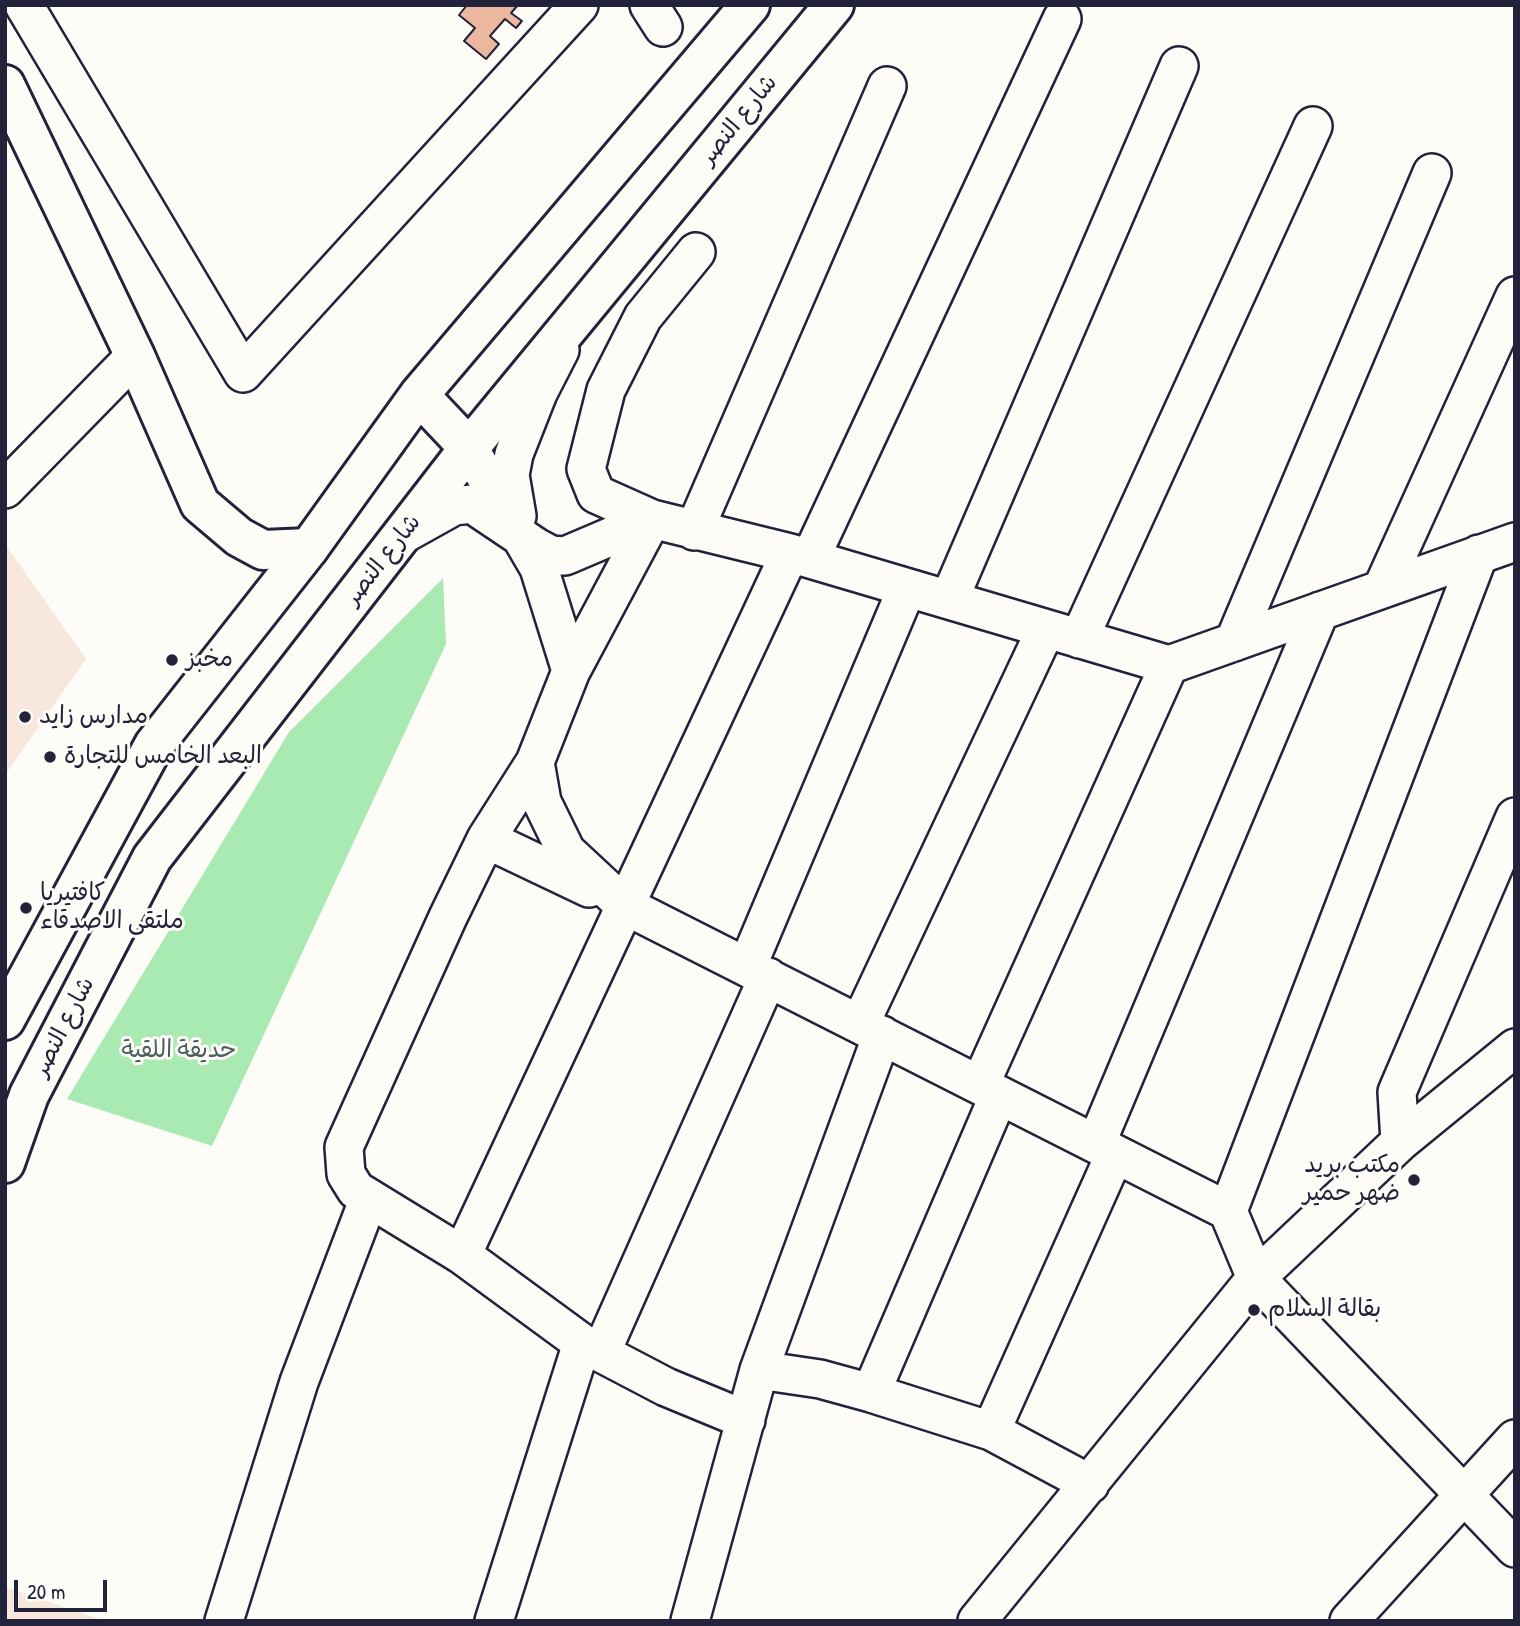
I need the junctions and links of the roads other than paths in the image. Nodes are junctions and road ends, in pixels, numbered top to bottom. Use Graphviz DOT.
graph roads {
  1 [pos="24,5"];
  2 [pos="579,5"];
  3 [pos="750,5"];
  4 [pos="834,5"];
  5 [pos="1062,19"];
  6 [pos="1179,66"];
  7 [pos="5,85"];
  8 [pos="887,86"];
  9 [pos="1313,126"];
  10 [pos="1432,173"];
  11 [pos="696,251"];
  12 [pos="1515,296"];
  13 [pos="575,320"];
  14 [pos="135,356"];
  15 [pos="419,395"];
  16 [pos="469,448"];
  17 [pos="13,466"];
  18 [pos="652,519"];
  19 [pos="694,531"];
  20 [pos="521,534"];
  21 [pos="402,535"];
  22 [pos="1515,542"];
  23 [pos="309,548"];
  24 [pos="1479,554"];
  25 [pos="800,556"];
  26 [pos="907,588"];
  27 [pos="1382,589"];
  28 [pos="949,600"];
  29 [pos="1320,611"];
  30 [pos="1063,634"];
  31 [pos="1234,642"];
  32 [pos="1169,665"];
  33 [pos="571,671"];
  34 [pos="536,762"];
  35 [pos="1515,817"];
  36 [pos="486,839"];
  37 [pos="624,905"];
  38 [pos="757,972"];
  39 [pos="5,1020"];
  40 [pos="871,1030"];
  41 [pos="1512,1057"];
  42 [pos="990,1090"];
  43 [pos="1400,1142"];
  44 [pos="1106,1149"];
  45 [pos="5,1163"];
  46 [pos="369,1198"];
  47 [pos="1228,1211"];
  48 [pos="462,1255"];
  49 [pos="1256,1278"];
  50 [pos="592,1348"];
  51 [pos="759,1370"];
  52 [pos="871,1393"];
  53 [pos="746,1420"];
  54 [pos="991,1431"];
  55 [pos="1515,1439"];
  56 [pos="1090,1484"];
  57 [pos="1464,1495"];
  58 [pos="1515,1548"];
  59 [pos="224,1621"];
  60 [pos="494,1621"];
  61 [pos="690,1621"];
  62 [pos="977,1621"];
  63 [pos="1349,1621"];
  1 -- 2 [label="street"];
  3 -- 15 [label="main road"];
  4 -- 13 [label="main road, شارع النصر"];
  5 -- 25 [label="street"];
  6 -- 28 [label="street"];
  7 -- 14 [label="main road"];
  8 -- 19 [label="street"];
  9 -- 30 [label="street"];
  10 -- 31 [label="street"];
  11 -- 18 [label="street"];
  12 -- 27 [label="street"];
  13 -- 16 [label="main road, شارع النصر"];
  13 -- 20 [label="street"];
  14 -- 17 [label="street"];
  14 -- 23 [label="main road"];
  15 -- 16 [label="main road"];
  15 -- 23 [label="main road"];
  16 -- 20 [label="street"];
  16 -- 21 [label="main road, شارع النصر"];
  18 -- 19 [label="street"];
  18 -- 20 [label="street"];
  18 -- 33 [label="street"];
  19 -- 25 [label="street"];
  20 -- 21 [label="street"];
  20 -- 33 [label="street"];
  21 -- 45 [label="main road, شارع النصر"];
  22 -- 24 [label="street"];
  23 -- 39 [label="main road"];
  24 -- 27 [label="street"];
  24 -- 47 [label="street"];
  25 -- 26 [label="street"];
  25 -- 37 [label="street"];
  26 -- 28 [label="street"];
  26 -- 38 [label="street"];
  27 -- 29 [label="street"];
  28 -- 30 [label="street"];
  29 -- 31 [label="street"];
  29 -- 44 [label="street"];
  30 -- 32 [label="street"];
  30 -- 40 [label="street"];
  31 -- 32 [label="street"];
  32 -- 42 [label="street"];
  33 -- 34 [label="street"];
  34 -- 36 [label="street"];
  34 -- 37 [label="street"];
  35 -- 43 [label="street"];
  36 -- 37 [label="street"];
  36 -- 46 [label="street"];
  37 -- 38 [label="street"];
  37 -- 48 [label="street"];
  38 -- 40 [label="street"];
  38 -- 50 [label="street"];
  40 -- 42 [label="street"];
  40 -- 51 [label="street"];
  41 -- 43 [label="street"];
  42 -- 44 [label="street"];
  42 -- 52 [label="street"];
  43 -- 49 [label="street"];
  44 -- 47 [label="street"];
  44 -- 54 [label="street"];
  46 -- 48 [label="street"];
  46 -- 59 [label="street"];
  47 -- 49 [label="street"];
  48 -- 50 [label="street"];
  49 -- 56 [label="street"];
  49 -- 57 [label="street"];
  50 -- 53 [label="street"];
  50 -- 60 [label="street"];
  51 -- 52 [label="street"];
  51 -- 53 [label="street"];
  52 -- 54 [label="street"];
  53 -- 61 [label="street"];
  54 -- 56 [label="street"];
  55 -- 57 [label="street"];
  56 -- 62 [label="street"];
  57 -- 58 [label="street"];
  57 -- 63 [label="street"];
}
